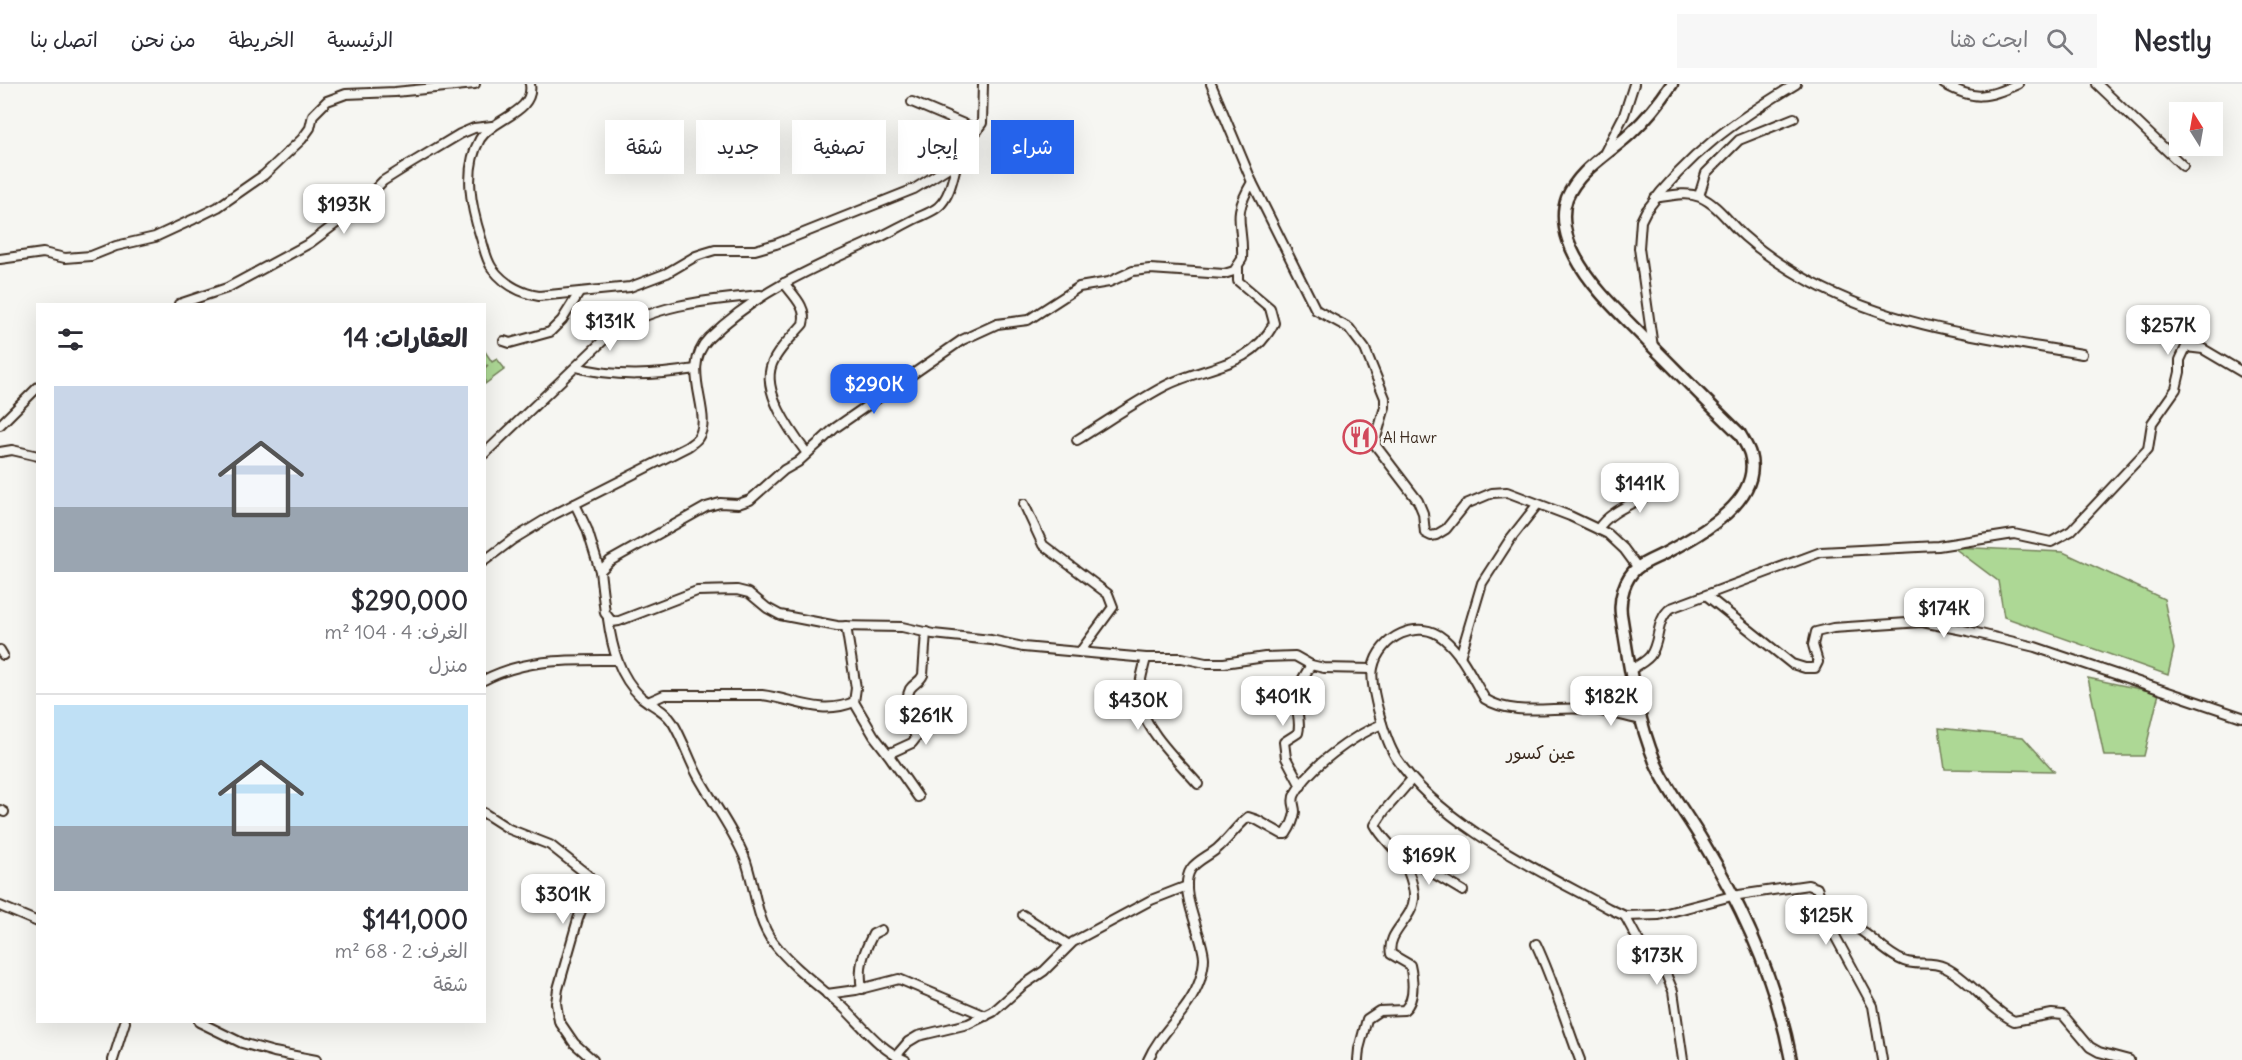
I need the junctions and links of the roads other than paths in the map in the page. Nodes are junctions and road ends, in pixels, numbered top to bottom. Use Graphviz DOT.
graph roads {
  1 [pos="476,84"];
  2 [pos="532,84"];
  3 [pos="984,84"];
  4 [pos="1211,84"];
  5 [pos="1634,84"];
  6 [pos="1672,84"];
  7 [pos="1796,84"];
  8 [pos="1944,84"];
  9 [pos="2018,84"];
  10 [pos="2097,84"];
  11 [pos="912,102"];
  12 [pos="1794,118"];
  13 [pos="954,120"];
  14 [pos="492,126"];
  15 [pos="979,128"];
  16 [pos="1605,154"];
  17 [pos="2183,166"];
  18 [pos="938,174"];
  19 [pos="954,174"];
  20 [pos="1252,182"];
  21 [pos="1699,196"];
  22 [pos="1655,198"];
  23 [pos="0,259"];
  24 [pos="1238,268"];
  25 [pos="784,283"];
  26 [pos="579,293"];
  27 [pos="762,295"];
  28 [pos="182,303"];
  29 [pos="504,341"];
  30 [pos="1653,347"];
  31 [pos="2082,354"];
  32 [pos="576,367"];
  33 [pos="696,369"];
  34 [pos="2242,372"];
  35 [pos="36,389"];
  36 [pos="0,425"];
  37 [pos="1077,440"];
  38 [pos="0,452"];
  39 [pos="486,452"];
  40 [pos="806,452"];
  41 [pos="36,456"];
  42 [pos="1663,484"];
  43 [pos="575,504"];
  44 [pos="1024,504"];
  45 [pos="1537,505"];
  46 [pos="1598,529"];
  47 [pos="486,560"];
  48 [pos="1638,568"];
  49 [pos="600,571"];
  50 [pos="1707,596"];
  51 [pos="608,619"];
  52 [pos="846,626"];
  53 [pos="926,632"];
  54 [pos="1080,652"];
  55 [pos="1460,657"];
  56 [pos="1146,658"];
  57 [pos="616,660"];
  58 [pos="1311,665"];
  59 [pos="1372,669"];
  60 [pos="1630,670"];
  61 [pos="486,679"];
  62 [pos="1632,684"];
  63 [pos="648,702"];
  64 [pos="854,702"];
  65 [pos="1586,708"];
  66 [pos="2242,717"];
  67 [pos="1641,720"];
  68 [pos="1382,724"];
  69 [pos="888,754"];
  70 [pos="1412,779"];
  71 [pos="1198,784"];
  72 [pos="1301,786"];
  73 [pos="918,797"];
  74 [pos="486,814"];
  75 [pos="1403,861"];
  76 [pos="1187,886"];
  77 [pos="1463,891"];
  78 [pos="1732,896"];
  79 [pos="0,906"];
  80 [pos="1023,915"];
  81 [pos="1625,916"];
  82 [pos="36,921"];
  83 [pos="1831,927"];
  84 [pos="881,930"];
  85 [pos="1536,944"];
  86 [pos="1069,945"];
  87 [pos="862,989"];
  88 [pos="827,994"];
  89 [pos="986,1016"];
  90 [pos="125,1023"];
  91 [pos="201,1023"];
  92 [pos="896,1056"];
  93 [pos="113,1060"];
  94 [pos="316,1060"];
  95 [pos="593,1060"];
  96 [pos="905,1060"];
  97 [pos="1148,1060"];
  98 [pos="1358,1060"];
  99 [pos="1580,1060"];
  100 [pos="1683,1060"];
  101 [pos="1791,1060"];
  102 [pos="1882,1060"];
  103 [pos="2128,1060"];
  1 -- 23 [label="street"];
  2 -- 14 [label="street"];
  3 -- 15 [label="street"];
  4 -- 20 [label="street"];
  5 -- 16 [label="street"];
  6 -- 16 [label="main road"];
  7 -- 22 [label="street"];
  8 -- 9 [label="street"];
  10 -- 17 [label="street"];
  11 -- 13 [label="street"];
  12 -- 21 [label="street"];
  14 -- 26 [label="street"];
  14 -- 28 [label="street"];
  16 -- 30 [label="main road"];
  18 -- 26 [label="street"];
  19 -- 25 [label="street"];
  20 -- 24 [label="street"];
  20 -- 45 [label="street"];
  21 -- 22 [label="street"];
  21 -- 31 [label="street"];
  22 -- 30 [label="street"];
  24 -- 37 [label="street"];
  24 -- 40 [label="street"];
  25 -- 27 [label="street"];
  25 -- 40 [label="street"];
  26 -- 29 [label="street"];
  27 -- 32 [label="street"];
  27 -- 33 [label="street"];
  30 -- 48 [label="main road"];
  32 -- 33 [label="street"];
  32 -- 39 [label="street"];
  33 -- 43 [label="street"];
  34 -- 50 [label="street"];
  35 -- 36 [label="street"];
  38 -- 41 [label="street"];
  40 -- 49 [label="street"];
  42 -- 46 [label="street"];
  43 -- 47 [label="street"];
  43 -- 49 [label="street"];
  44 -- 54 [label="street"];
  45 -- 46 [label="street"];
  45 -- 55 [label="street"];
  46 -- 48 [label="street"];
  48 -- 60 [label="main road"];
  49 -- 51 [label="street"];
  50 -- 60 [label="street"];
  50 -- 66 [label="street"];
  51 -- 52 [label="street"];
  51 -- 57 [label="street"];
  52 -- 53 [label="street"];
  52 -- 64 [label="street"];
  53 -- 54 [label="street"];
  53 -- 69 [label="street"];
  54 -- 56 [label="street"];
  55 -- 59 [label="street"];
  55 -- 65 [label="street"];
  56 -- 58 [label="street"];
  56 -- 71 [label="street"];
  57 -- 61 [label="street"];
  57 -- 63 [label="street"];
  58 -- 59 [label="street"];
  58 -- 72 [label="street"];
  59 -- 68 [label="street"];
  60 -- 62 [label="main road"];
  62 -- 65 [label="street"];
  62 -- 67 [label="main road"];
  63 -- 64 [label="street"];
  63 -- 88 [label="street"];
  64 -- 69 [label="street"];
  65 -- 67 [label="street"];
  67 -- 78 [label="main road"];
  68 -- 70 [label="street"];
  68 -- 72 [label="street"];
  69 -- 73 [label="street"];
  70 -- 75 [label="street"];
  70 -- 81 [label="street"];
  72 -- 76 [label="street"];
  74 -- 95 [label="street"];
  75 -- 77 [label="street"];
  75 -- 98 [label="street"];
  76 -- 86 [label="street"];
  76 -- 97 [label="street"];
  78 -- 81 [label="street"];
  78 -- 83 [label="street"];
  78 -- 101 [label="main road"];
  79 -- 82 [label="street"];
  80 -- 86 [label="street"];
  81 -- 100 [label="street"];
  83 -- 102 [label="street"];
  83 -- 103 [label="street"];
  84 -- 87 [label="street"];
  85 -- 99 [label="street"];
  86 -- 89 [label="street"];
  87 -- 88 [label="street"];
  87 -- 89 [label="street"];
  88 -- 92 [label="street"];
  89 -- 92 [label="street"];
  90 -- 93 [label="street"];
  91 -- 94 [label="street"];
  92 -- 96 [label="street"];
}
